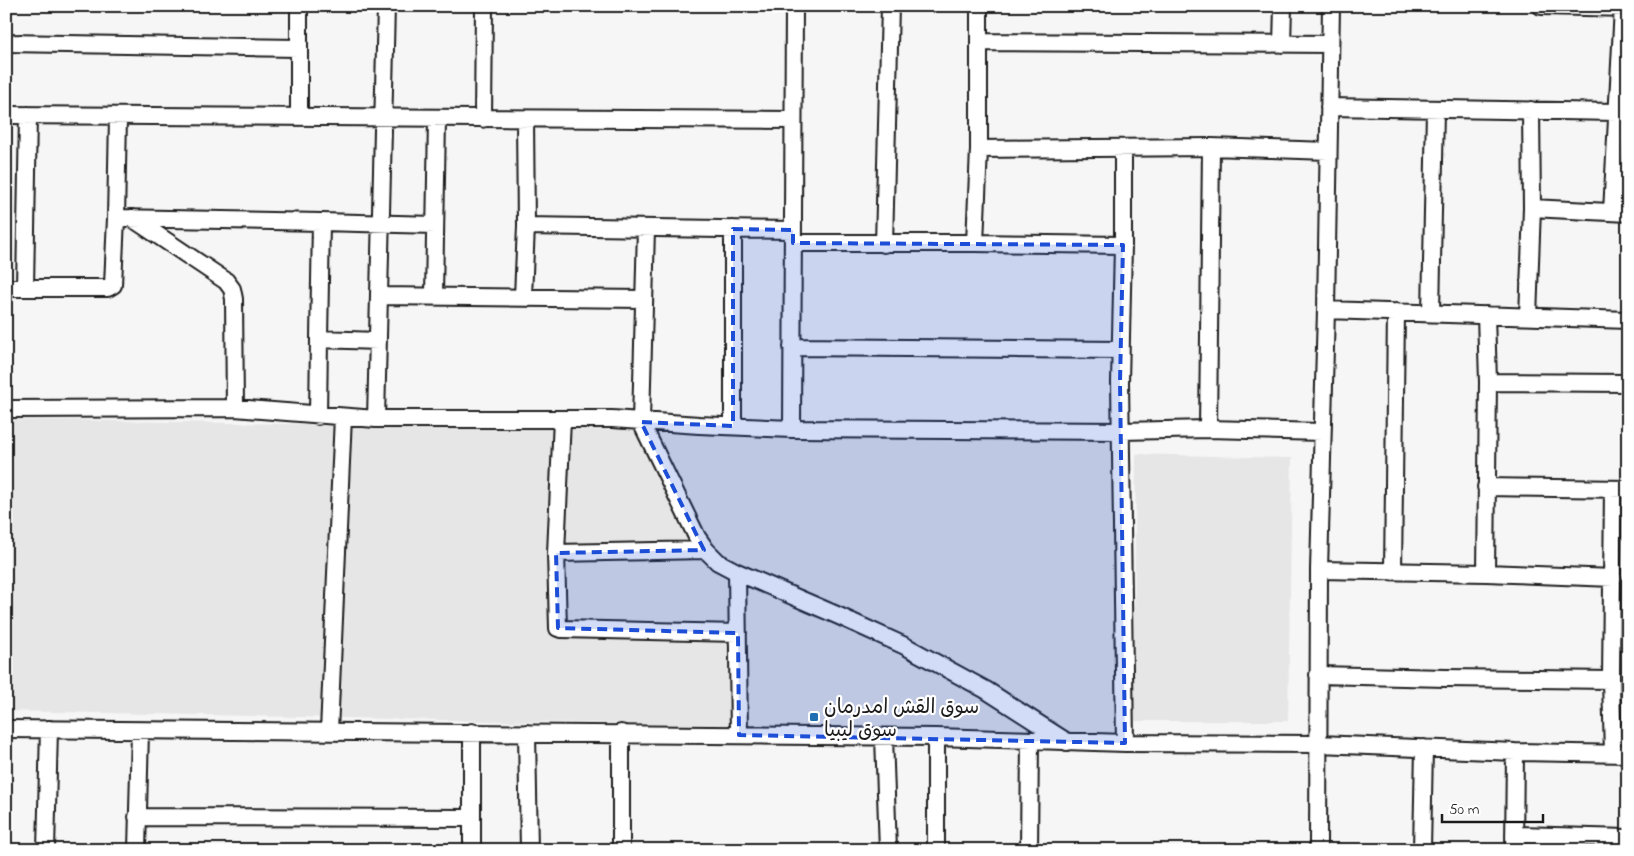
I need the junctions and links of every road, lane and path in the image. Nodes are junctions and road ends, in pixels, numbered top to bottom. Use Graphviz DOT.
graph roads {
  1 [pos="299,6"];
  2 [pos="386,6"];
  3 [pos="484,6"];
  4 [pos="794,6"];
  5 [pos="890,6"];
  6 [pos="979,6"];
  7 [pos="1282,6"];
  8 [pos="1331,6"];
  9 [pos="1541,6"];
  10 [pos="1625,8"];
  11 [pos="979,42"];
  12 [pos="6,43"];
  13 [pos="1282,44"];
  14 [pos="1330,44"];
  15 [pos="299,48"];
  16 [pos="1329,107"];
  17 [pos="1435,110"];
  18 [pos="1531,110"];
  19 [pos="1617,112"];
  20 [pos="6,115"];
  21 [pos="28,115"];
  22 [pos="299,116"];
  23 [pos="118,117"];
  24 [pos="384,118"];
  25 [pos="437,118"];
  26 [pos="483,118"];
  27 [pos="525,119"];
  28 [pos="793,120"];
  29 [pos="1212,147"];
  30 [pos="1123,148"];
  31 [pos="979,149"];
  32 [pos="1328,151"];
  33 [pos="1532,208"];
  34 [pos="1620,212"];
  35 [pos="124,218"];
  36 [pos="321,222"];
  37 [pos="380,223"];
  38 [pos="435,224"];
  39 [pos="526,226"];
  40 [pos="646,228"];
  41 [pos="733,229"];
  42 [pos="793,236"];
  43 [pos="975,243"];
  44 [pos="884,244"];
  45 [pos="1123,245"];
  46 [pos="6,288"];
  47 [pos="25,288"];
  48 [pos="379,296"];
  49 [pos="434,296"];
  50 [pos="524,296"];
  51 [pos="644,299"];
  52 [pos="1326,310"];
  53 [pos="1396,312"];
  54 [pos="1431,313"];
  55 [pos="1486,315"];
  56 [pos="1528,317"];
  57 [pos="1628,320"];
  58 [pos="319,339"];
  59 [pos="378,341"];
  60 [pos="792,347"];
  61 [pos="1120,350"];
  62 [pos="1488,382"];
  63 [pos="1628,383"];
  64 [pos="235,408"];
  65 [pos="6,409"];
  66 [pos="318,416"];
  67 [pos="343,417"];
  68 [pos="376,419"];
  69 [pos="562,419"];
  70 [pos="641,422"];
  71 [pos="733,426"];
  72 [pos="792,429"];
  73 [pos="1208,429"];
  74 [pos="1122,431"];
  75 [pos="1322,432"];
  76 [pos="1486,487"];
  77 [pos="1620,489"];
  78 [pos="706,550"];
  79 [pos="556,553"];
  80 [pos="1319,570"];
  81 [pos="737,572"];
  82 [pos="1393,572"];
  83 [pos="1486,573"];
  84 [pos="1613,578"];
  85 [pos="738,633"];
  86 [pos="1318,675"];
  87 [pos="1611,680"];
  88 [pos="6,729"];
  89 [pos="49,729"];
  90 [pos="140,731"];
  91 [pos="329,731"];
  92 [pos="472,732"];
  93 [pos="527,733"];
  94 [pos="621,733"];
  95 [pos="739,735"];
  96 [pos="884,736"];
  97 [pos="936,736"];
  98 [pos="1030,740"];
  99 [pos="1067,742"];
  100 [pos="1125,744"];
  101 [pos="1318,744"];
  102 [pos="1424,748"];
  103 [pos="1516,752"];
  104 [pos="1620,754"];
  105 [pos="137,817"];
  106 [pos="472,818"];
  107 [pos="1628,838"];
  108 [pos="1514,842"];
  109 [pos="46,850"];
  110 [pos="137,850"];
  111 [pos="472,850"];
  112 [pos="529,850"];
  113 [pos="621,850"];
  114 [pos="888,850"];
  115 [pos="936,850"];
  116 [pos="1029,850"];
  117 [pos="1318,850"];
  118 [pos="1422,850"];
  1 -- 15 [label="street"];
  2 -- 24 [label="street"];
  3 -- 26 [label="street"];
  4 -- 28 [label="street"];
  5 -- 44 [label="street"];
  6 -- 11 [label="street"];
  7 -- 13 [label="street"];
  8 -- 14 [label="street"];
  9 -- 10 [label="street"];
  10 -- 19 [label="street"];
  11 -- 13 [label="street"];
  11 -- 31 [label="street"];
  12 -- 15 [label="street"];
  13 -- 14 [label="street"];
  14 -- 16 [label="street"];
  15 -- 22 [label="street"];
  16 -- 17 [label="street"];
  16 -- 32 [label="street"];
  17 -- 18 [label="street"];
  17 -- 54 [label="street"];
  18 -- 19 [label="street"];
  18 -- 33 [label="street"];
  19 -- 34 [label="street"];
  20 -- 21 [label="street"];
  21 -- 23 [label="street"];
  21 -- 47 [label="street"];
  22 -- 23 [label="street"];
  22 -- 24 [label="street"];
  23 -- 35 [label="street"];
  24 -- 25 [label="street"];
  24 -- 37 [label="street"];
  25 -- 26 [label="street"];
  25 -- 38 [label="street"];
  26 -- 27 [label="street"];
  27 -- 28 [label="street"];
  27 -- 39 [label="street"];
  28 -- 42 [label="street"];
  29 -- 30 [label="street"];
  29 -- 32 [label="street"];
  29 -- 73 [label="street"];
  30 -- 31 [label="street"];
  30 -- 45 [label="street"];
  31 -- 43 [label="street"];
  32 -- 52 [label="street"];
  33 -- 34 [label="street"];
  33 -- 56 [label="street"];
  35 -- 36 [label="street"];
  35 -- 47 [label="street"];
  35 -- 64 [label="street"];
  36 -- 37 [label="street"];
  36 -- 58 [label="street"];
  37 -- 38 [label="street"];
  37 -- 48 [label="street"];
  38 -- 49 [label="street"];
  39 -- 40 [label="street"];
  39 -- 50 [label="street"];
  40 -- 41 [label="street"];
  40 -- 51 [label="street"];
  41 -- 42 [label="street"];
  41 -- 71 [label="street"];
  42 -- 44 [label="street"];
  42 -- 60 [label="street"];
  43 -- 44 [label="street"];
  43 -- 45 [label="street"];
  45 -- 61 [label="street"];
  46 -- 47 [label="street"];
  48 -- 49 [label="street"];
  48 -- 59 [label="street"];
  49 -- 50 [label="street"];
  50 -- 51 [label="street"];
  51 -- 70 [label="street"];
  52 -- 53 [label="street"];
  52 -- 75 [label="street"];
  53 -- 54 [label="street"];
  53 -- 82 [label="street"];
  54 -- 55 [label="street"];
  55 -- 56 [label="street"];
  55 -- 62 [label="street"];
  56 -- 57 [label="street"];
  58 -- 59 [label="street"];
  58 -- 66 [label="street"];
  59 -- 68 [label="street"];
  60 -- 61 [label="street"];
  60 -- 72 [label="street"];
  61 -- 74 [label="street"];
  62 -- 63 [label="street"];
  62 -- 76 [label="street"];
  64 -- 65 [label="street"];
  64 -- 66 [label="street"];
  66 -- 67 [label="street"];
  67 -- 68 [label="street"];
  67 -- 91 [label="street"];
  68 -- 69 [label="street"];
  69 -- 70 [label="street"];
  69 -- 79 [label="street"];
  70 -- 71 [label="street"];
  70 -- 78 [label="street"];
  71 -- 72 [label="street"];
  72 -- 74 [label="street"];
  73 -- 74 [label="street"];
  73 -- 75 [label="street"];
  74 -- 100 [label="street"];
  75 -- 80 [label="street"];
  76 -- 77 [label="street"];
  76 -- 83 [label="street"];
  77 -- 84 [label="street"];
  78 -- 79 [label="street"];
  78 -- 81 [label="street"];
  79 -- 85 [label="street"];
  80 -- 82 [label="street"];
  80 -- 86 [label="street"];
  81 -- 85 [label="street"];
  81 -- 99 [label="street"];
  82 -- 83 [label="street"];
  83 -- 84 [label="street"];
  84 -- 87 [label="street"];
  85 -- 95 [label="street"];
  86 -- 87 [label="street"];
  86 -- 101 [label="street"];
  87 -- 104 [label="street"];
  88 -- 89 [label="street"];
  89 -- 90 [label="street"];
  89 -- 109 [label="street"];
  90 -- 91 [label="street"];
  90 -- 105 [label="street"];
  91 -- 92 [label="street"];
  92 -- 93 [label="street"];
  92 -- 106 [label="street"];
  93 -- 94 [label="street"];
  93 -- 112 [label="street"];
  94 -- 95 [label="street"];
  94 -- 113 [label="street"];
  95 -- 96 [label="street"];
  96 -- 97 [label="street"];
  96 -- 114 [label="street"];
  97 -- 98 [label="street"];
  97 -- 115 [label="street"];
  98 -- 99 [label="street"];
  98 -- 116 [label="street"];
  99 -- 100 [label="street"];
  100 -- 101 [label="street"];
  101 -- 102 [label="street"];
  101 -- 117 [label="street"];
  102 -- 103 [label="street"];
  102 -- 118 [label="street"];
  103 -- 104 [label="street"];
  103 -- 108 [label="street"];
  105 -- 106 [label="street"];
  105 -- 110 [label="street"];
  106 -- 111 [label="street"];
  107 -- 108 [label="street"];
}
